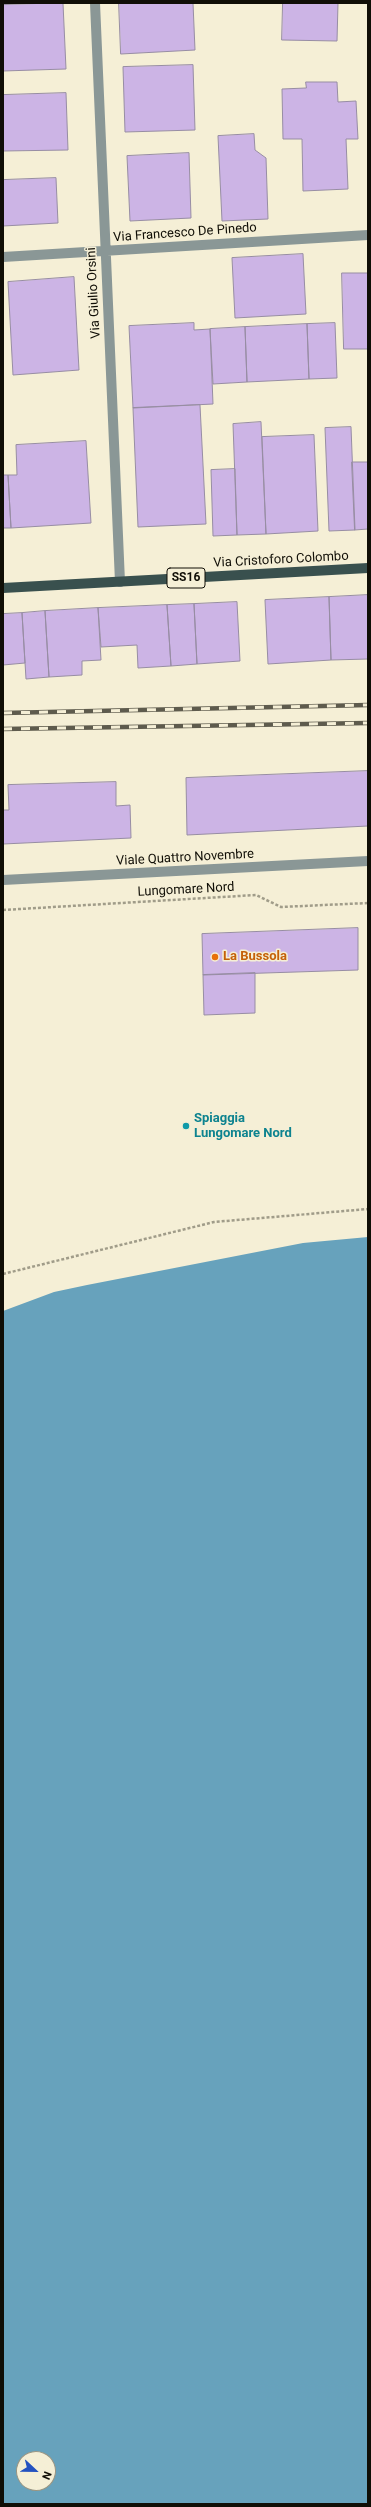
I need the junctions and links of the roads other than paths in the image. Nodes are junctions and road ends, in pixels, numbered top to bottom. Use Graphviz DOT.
graph roads {
  1 [pos="95,3"];
  2 [pos="368,235"];
  3 [pos="106,251"];
  4 [pos="3,257"];
  5 [pos="368,568"];
  6 [pos="120,582"];
  7 [pos="3,588"];
  8 [pos="368,861"];
  9 [pos="3,880"];
  1 -- 3 [label="street, Via Giulio Orsini"];
  2 -- 3 [label="street, Via Francesco De Pinedo"];
  3 -- 4 [label="street, Via Francesco De Pinedo"];
  3 -- 6 [label="street, Via Giulio Orsini"];
  5 -- 6 [label="main road, Via Cristoforo Colombo / SS16"];
  6 -- 7 [label="main road, Via Cristoforo Colombo / SS16"];
  8 -- 9 [label="street, Viale Quattro Novembre"];
}
